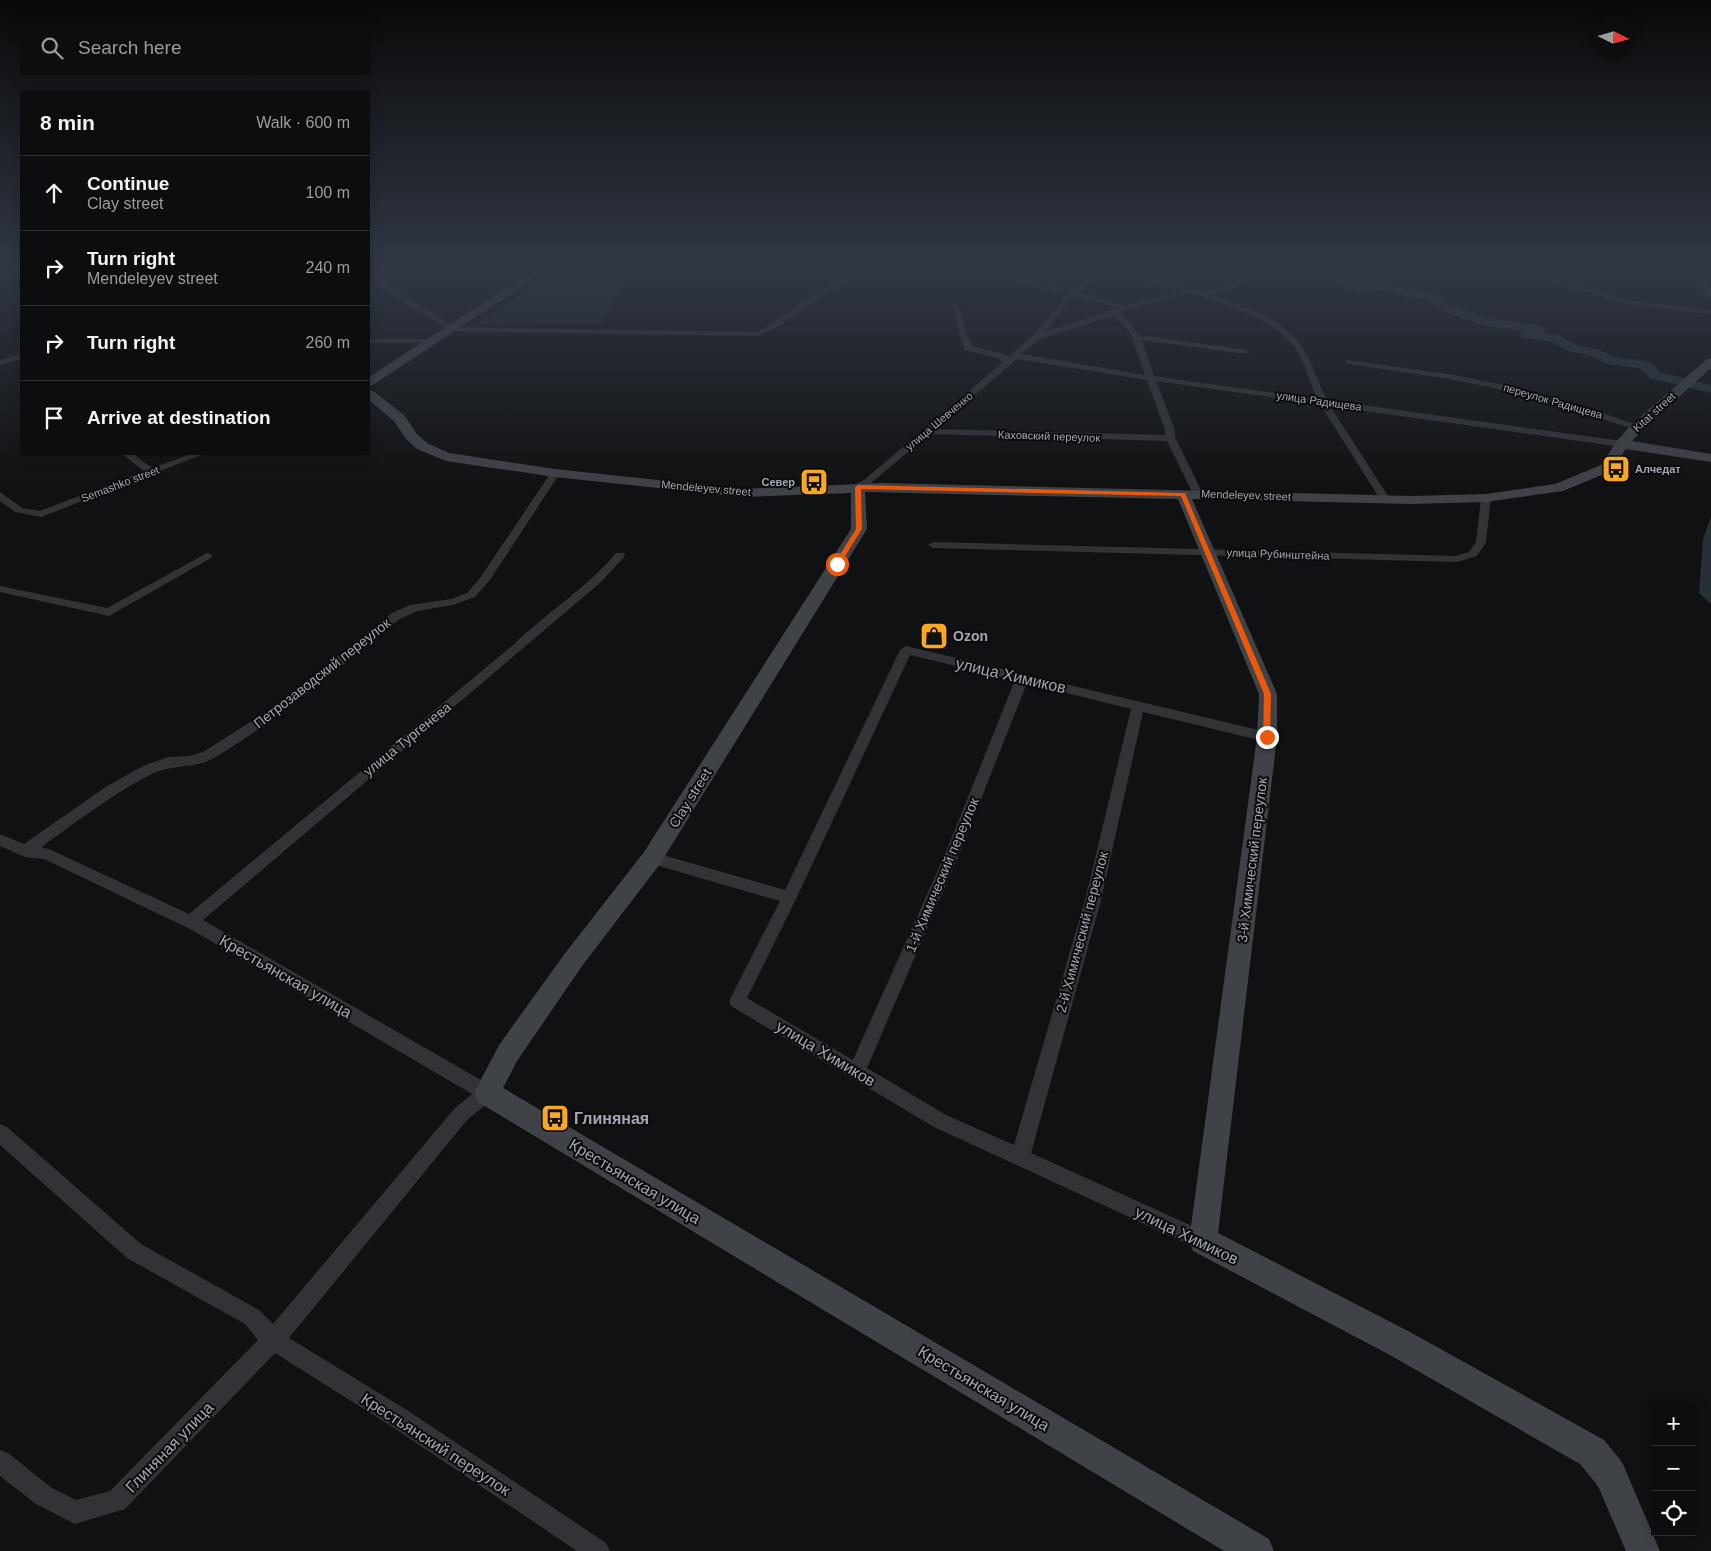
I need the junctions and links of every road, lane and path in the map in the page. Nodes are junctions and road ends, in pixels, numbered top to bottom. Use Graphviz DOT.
graph roads {
  1 [pos="965,340"];
  2 [pos="1033,340"];
  3 [pos="1139,340"];
  4 [pos="1162,340"];
  5 [pos="1293,340"];
  6 [pos="370,341"];
  7 [pos="433,342"];
  8 [pos="1246,352"];
  9 [pos="20,356"];
  10 [pos="1013,359"];
  11 [pos="9,360"];
  12 [pos="1349,362"];
  13 [pos="1711,362"];
  14 [pos="0,363"];
  15 [pos="20,367"];
  16 [pos="1151,378"];
  17 [pos="370,381"];
  18 [pos="370,395"];
  19 [pos="1323,402"];
  20 [pos="1637,426"];
  21 [pos="927,431"];
  22 [pos="1170,437"];
  23 [pos="1622,444"];
  24 [pos="127,455"];
  25 [pos="196,455"];
  26 [pos="1711,458"];
  27 [pos="150,472"];
  28 [pos="555,473"];
  29 [pos="858,487"];
  30 [pos="1190,494"];
  31 [pos="0,495"];
  32 [pos="1486,498"];
  33 [pos="1385,499"];
  34 [pos="933,545"];
  35 [pos="1208,552"];
  36 [pos="620,555"];
  37 [pos="206,556"];
  38 [pos="0,589"];
  39 [pos="1023,678"];
  40 [pos="1138,705"];
  41 [pos="1267,737"];
  42 [pos="0,840"];
  43 [pos="25,851"];
  44 [pos="652,858"];
  45 [pos="789,896"];
  46 [pos="191,921"];
  47 [pos="857,1072"];
  48 [pos="487,1093"];
  49 [pos="0,1133"];
  50 [pos="1020,1157"];
  51 [pos="1203,1241"];
  52 [pos="273,1340"];
  53 [pos="0,1461"];
  54 [pos="598,1551"];
  55 [pos="1257,1551"];
  56 [pos="1643,1551"];
  1 -- 10 [label="street, улица Радищева"];
  2 -- 10 [label="street, улица Шевченко"];
  3 -- 16 [label="street"];
  4 -- 8 [label="street"];
  5 -- 19 [label="street"];
  6 -- 7 [label="street"];
  7 -- 17 [label="street"];
  9 -- 11 [label="street"];
  10 -- 16 [label="street, улица Радищева"];
  10 -- 21 [label="street, улица Шевченко"];
  11 -- 14 [label="street"];
  11 -- 15 [label="street"];
  12 -- 20 [label="street, переулок Радищева"];
  13 -- 20 [label="street, Kitat street"];
  16 -- 19 [label="street, улица Радищева"];
  16 -- 22 [label="street"];
  18 -- 28 [label="street, Mendeleyev street"];
  19 -- 23 [label="street, улица Радищева"];
  19 -- 33 [label="street"];
  20 -- 23 [label="street, Kitat street"];
  21 -- 22 [label="street, Каховский переулок"];
  21 -- 29 [label="street, улица Шевченко"];
  22 -- 30 [label="street"];
  23 -- 26 [label="street"];
  23 -- 32 [label="street, Mendeleyev street"];
  24 -- 27 [label="street"];
  25 -- 27 [label="street, Semashko street"];
  27 -- 31 [label="street, Semashko street"];
  28 -- 29 [label="street, Mendeleyev street"];
  28 -- 43 [label="street, Петрозаводский переулок"];
  29 -- 30 [label="street, Mendeleyev street"];
  29 -- 44 [label="street, Clay street"];
  30 -- 33 [label="street, Mendeleyev street"];
  30 -- 35 [label="street, 3-й Химический переулок"];
  32 -- 33 [label="street, Mendeleyev street"];
  32 -- 35 [label="street, улица Рубинштейна"];
  34 -- 35 [label="street, улица Рубинштейна"];
  35 -- 41 [label="street, 3-й Химический переулок"];
  36 -- 46 [label="street, улица Тургенева"];
  37 -- 38 [label="street"];
  39 -- 40 [label="street, улица Химиков"];
  39 -- 45 [label="street, улица Химиков"];
  39 -- 47 [label="street, 1-й Химический переулок"];
  40 -- 41 [label="street, улица Химиков"];
  40 -- 50 [label="street, 2-й Химический переулок"];
  41 -- 51 [label="street, 3-й Химический переулок"];
  42 -- 43 [label="street, Крестьянская улица"];
  43 -- 46 [label="street, Крестьянская улица"];
  44 -- 45 [label="street"];
  44 -- 48 [label="street, Clay street"];
  45 -- 47 [label="street, улица Химиков"];
  46 -- 48 [label="street, Крестьянская улица"];
  47 -- 50 [label="street, улица Химиков"];
  48 -- 52 [label="street, Глиняная улица"];
  48 -- 55 [label="street, Крестьянская улица"];
  49 -- 52 [label="street"];
  50 -- 51 [label="street, улица Химиков"];
  51 -- 56 [label="street, улица Химиков"];
  52 -- 53 [label="street, Глиняная улица"];
  52 -- 54 [label="street, Крестьянский переулок"];
}
